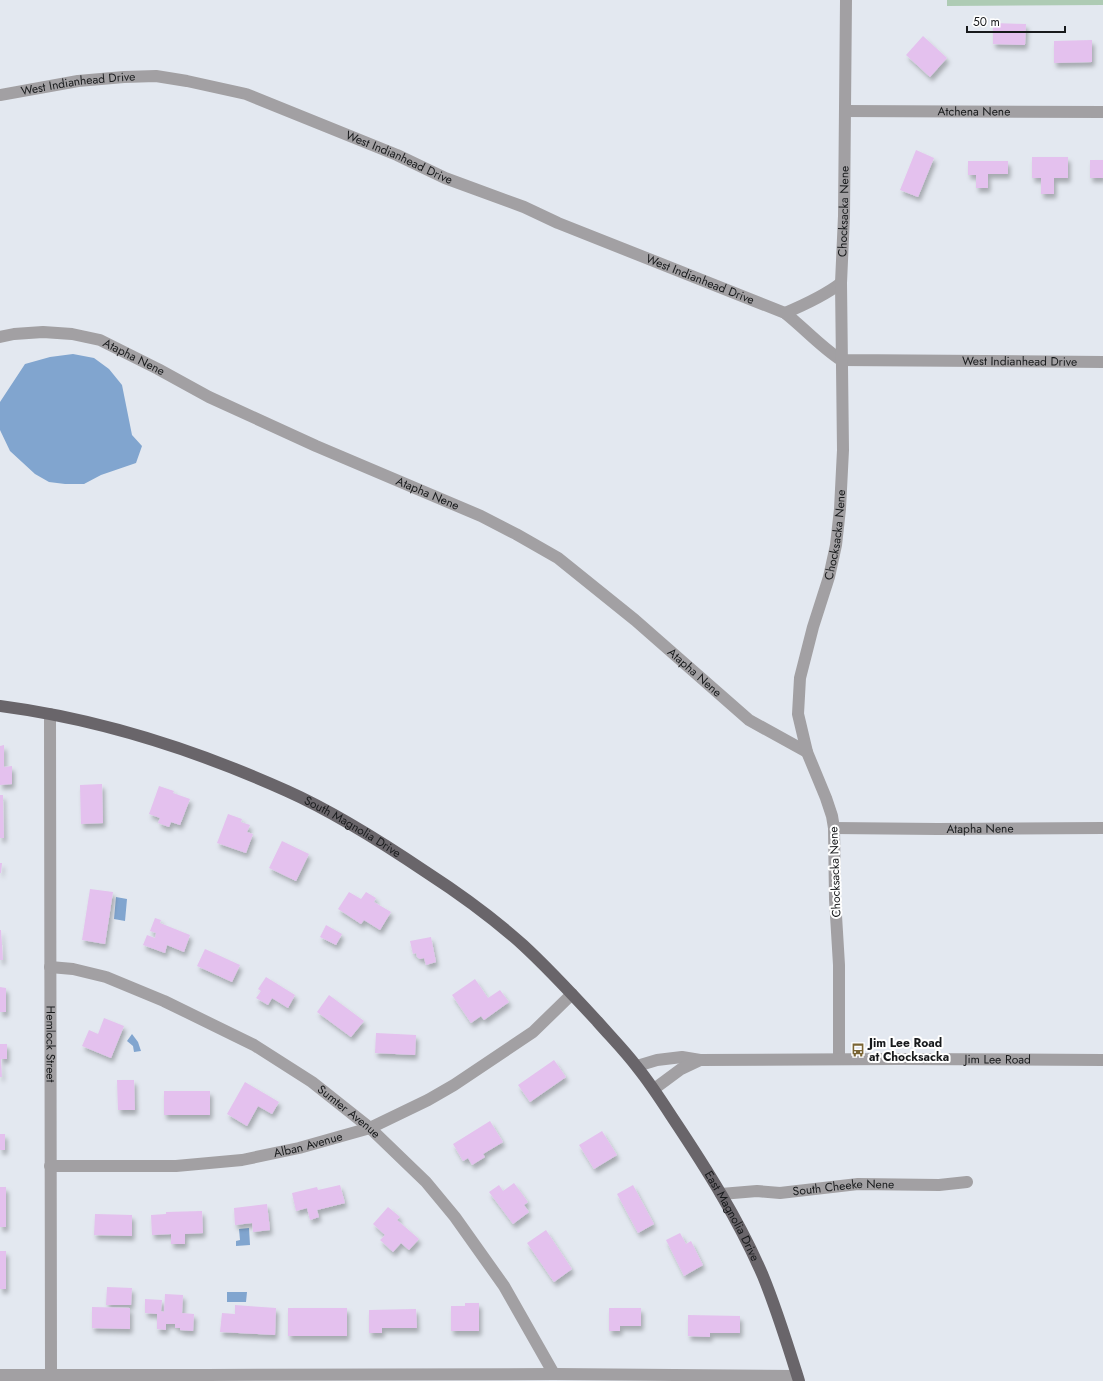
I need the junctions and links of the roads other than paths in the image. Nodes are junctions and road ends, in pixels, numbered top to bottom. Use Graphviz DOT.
graph roads {
  1 [pos="846,0"];
  2 [pos="0,95"];
  3 [pos="845,111"];
  4 [pos="1103,112"];
  5 [pos="841,283"];
  6 [pos="785,313"];
  7 [pos="0,337"];
  8 [pos="841,360"];
  9 [pos="1103,362"];
  10 [pos="0,706"];
  11 [pos="50,714"];
  12 [pos="808,752"];
  13 [pos="834,828"];
  14 [pos="1103,828"];
  15 [pos="50,967"];
  16 [pos="572,994"];
  17 [pos="839,1059"];
  18 [pos="700,1060"];
  19 [pos="1103,1060"];
  20 [pos="637,1066"];
  21 [pos="654,1089"];
  22 [pos="370,1128"];
  23 [pos="50,1166"];
  24 [pos="967,1182"];
  25 [pos="721,1194"];
  26 [pos="554,1374"];
  27 [pos="0,1375"];
  28 [pos="51,1375"];
  29 [pos="207,1378"];
  30 [pos="572,1378"];
  31 [pos="798,1379"];
  1 -- 3 [label="street, Chocksacka Nene"];
  2 -- 6 [label="street, West Indianhead Drive"];
  3 -- 4 [label="street, Atchena Nene"];
  3 -- 5 [label="street, Chocksacka Nene"];
  5 -- 6 [label="street"];
  5 -- 8 [label="street, Chocksacka Nene"];
  6 -- 8 [label="street, West Indianhead Drive"];
  7 -- 12 [label="street, Atapha Nene"];
  8 -- 9 [label="street, West Indianhead Drive"];
  8 -- 12 [label="street, Chocksacka Nene"];
  10 -- 11 [label="main road, South Magnolia Drive"];
  11 -- 15 [label="street, Hemlock Street"];
  11 -- 16 [label="main road, South Magnolia Drive"];
  12 -- 13 [label="street, Chocksacka Nene"];
  13 -- 14 [label="street, Atapha Nene"];
  13 -- 17 [label="street, Chocksacka Nene"];
  15 -- 22 [label="street, Sumter Avenue"];
  15 -- 23 [label="street, Hemlock Street"];
  16 -- 20 [label="main road, South Magnolia Drive"];
  16 -- 22 [label="street, Alban Avenue"];
  17 -- 18 [label="street, Jim Lee Road"];
  17 -- 19 [label="street, Jim Lee Road"];
  18 -- 20 [label="street, Jim Lee Road"];
  18 -- 21 [label="street, Jim Lee Road"];
  20 -- 21 [label="main road, East Magnolia Drive"];
  21 -- 25 [label="main road, East Magnolia Drive"];
  22 -- 23 [label="street, Alban Avenue"];
  22 -- 26 [label="street, Sumter Avenue"];
  23 -- 28 [label="street, Hemlock Street"];
  24 -- 25 [label="street, South Cheeke Nene"];
  25 -- 31 [label="main road, East Magnolia Drive"];
  26 -- 29 [label="street"];
  26 -- 30 [label="street"];
  27 -- 28 [label="street"];
  28 -- 29 [label="street"];
  30 -- 31 [label="street"];
}
